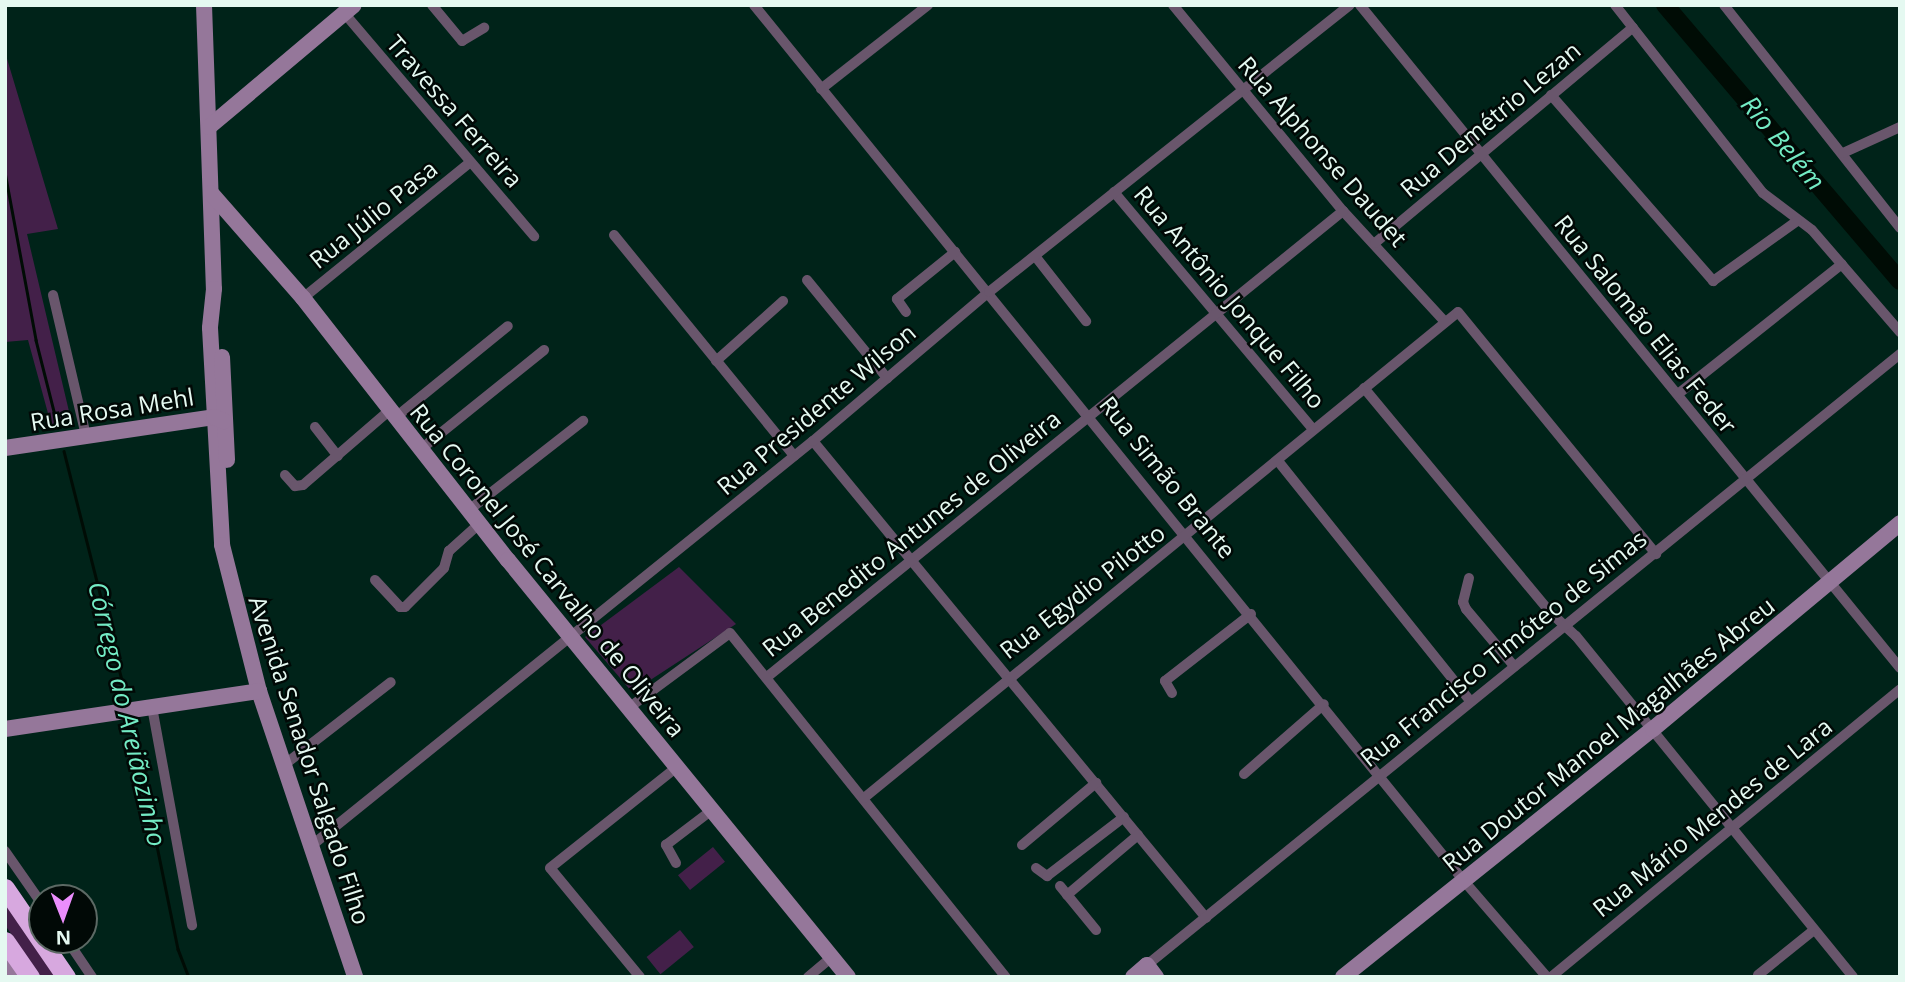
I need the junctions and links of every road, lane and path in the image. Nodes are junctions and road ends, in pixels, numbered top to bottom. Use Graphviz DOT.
graph roads {
  1 [pos="204,5"];
  2 [pos="432,5"];
  3 [pos="754,5"];
  4 [pos="928,5"];
  5 [pos="1173,5"];
  6 [pos="1350,5"];
  7 [pos="1360,5"];
  8 [pos="1615,5"];
  9 [pos="1724,5"];
  10 [pos="350,9"];
  11 [pos="1633,27"];
  12 [pos="484,28"];
  13 [pos="821,89"];
  14 [pos="1243,92"];
  15 [pos="1551,95"];
  16 [pos="209,127"];
  17 [pos="1900,127"];
  18 [pos="1843,153"];
  19 [pos="1480,154"];
  20 [pos="469,163"];
  21 [pos="211,192"];
  22 [pos="1114,192"];
  23 [pos="1343,211"];
  24 [pos="1797,220"];
  25 [pos="1900,228"];
  26 [pos="614,235"];
  27 [pos="534,236"];
  28 [pos="1375,243"];
  29 [pos="956,252"];
  30 [pos="1035,256"];
  31 [pos="1842,264"];
  32 [pos="807,280"];
  33 [pos="989,292"];
  34 [pos="53,295"];
  35 [pos="303,298"];
  36 [pos="783,300"];
  37 [pos="905,312"];
  38 [pos="1215,313"];
  39 [pos="1086,321"];
  40 [pos="1445,322"];
  41 [pos="508,326"];
  42 [pos="1900,332"];
  43 [pos="544,350"];
  44 [pos="1900,354"];
  45 [pos="716,360"];
  46 [pos="887,378"];
  47 [pos="1364,388"];
  48 [pos="1678,394"];
  49 [pos="393,414"];
  50 [pos="1091,415"];
  51 [pos="219,420"];
  52 [pos="583,421"];
  53 [pos="315,427"];
  54 [pos="1313,429"];
  55 [pos="86,436"];
  56 [pos="813,441"];
  57 [pos="5,448"];
  58 [pos="421,449"];
  59 [pos="338,456"];
  60 [pos="794,456"];
  61 [pos="1278,461"];
  62 [pos="285,475"];
  63 [pos="1745,481"];
  64 [pos="469,510"];
  65 [pos="1900,523"];
  66 [pos="479,524"];
  67 [pos="1188,535"];
  68 [pos="1656,554"];
  69 [pos="912,558"];
  70 [pos="1469,578"];
  71 [pos="375,580"];
  72 [pos="1830,582"];
  73 [pos="1251,614"];
  74 [pos="1564,625"];
  75 [pos="571,635"];
  76 [pos="1514,666"];
  77 [pos="1900,668"];
  78 [pos="1009,676"];
  79 [pos="767,677"];
  80 [pos="391,682"];
  81 [pos="1900,689"];
  82 [pos="259,691"];
  83 [pos="1172,693"];
  84 [pos="1470,701"];
  85 [pos="1324,704"];
  86 [pos="630,707"];
  87 [pos="137,709"];
  88 [pos="5,729"];
  89 [pos="1653,729"];
  90 [pos="284,765"];
  91 [pos="677,767"];
  92 [pos="1244,774"];
  93 [pos="1382,776"];
  94 [pos="1096,783"];
  95 [pos="864,798"];
  96 [pos="712,810"];
  97 [pos="1124,817"];
  98 [pos="1732,829"];
  99 [pos="1138,835"];
  100 [pos="1022,845"];
  101 [pos="311,846"];
  102 [pos="5,851"];
  103 [pos="676,863"];
  104 [pos="1037,868"];
  105 [pos="1464,881"];
  106 [pos="28,884"];
  107 [pos="5,888"];
  108 [pos="1206,918"];
  109 [pos="192,925"];
  110 [pos="1096,930"];
  111 [pos="1814,930"];
  112 [pos="5,941"];
  113 [pos="76,954"];
  114 [pos="832,957"];
  115 [pos="5,966"];
  116 [pos="1152,971"];
  117 [pos="1758,975"];
  118 [pos="12,977"];
  119 [pos="30,977"];
  120 [pos="66,977"];
  121 [pos="92,977"];
  122 [pos="355,977"];
  123 [pos="640,977"];
  124 [pos="808,977"];
  125 [pos="848,977"];
  126 [pos="1006,977"];
  127 [pos="1133,977"];
  128 [pos="1343,977"];
  129 [pos="1549,977"];
  130 [pos="1853,977"];
  1 -- 16 [label="street, Avenida Senador Salgado Filho"];
  2 -- 12 [label="street"];
  3 -- 13 [label="street, Rua Simão Brante"];
  4 -- 13 [label="street"];
  5 -- 14 [label="street, Rua Alphonse Daudet"];
  6 -- 14 [label="street, Rua Presidente Wilson"];
  7 -- 19 [label="street, Rua Salomão Elias Feder"];
  8 -- 11 [label="street"];
  9 -- 18 [label="street"];
  10 -- 16 [label="street"];
  10 -- 20 [label="street, Travessa Ferreira"];
  11 -- 15 [label="street, Rua Demétrio Lezan"];
  11 -- 24 [label="street"];
  13 -- 29 [label="street, Rua Simão Brante"];
  14 -- 22 [label="street, Rua Presidente Wilson"];
  14 -- 23 [label="street, Rua Alphonse Daudet"];
  15 -- 19 [label="street, Rua Demétrio Lezan"];
  15 -- 24 [label="street"];
  16 -- 21 [label="street, Avenida Senador Salgado Filho"];
  17 -- 18 [label="street"];
  18 -- 25 [label="street"];
  19 -- 28 [label="street, Rua Demétrio Lezan"];
  19 -- 48 [label="street, Rua Salomão Elias Feder"];
  20 -- 27 [label="street, Travessa Ferreira"];
  20 -- 35 [label="street, Rua Júlio Pasa"];
  21 -- 35 [label="street, Rua Coronel José Carvalho de Oliveira"];
  21 -- 51 [label="street, Avenida Senador Salgado Filho"];
  22 -- 30 [label="street, Rua Presidente Wilson"];
  22 -- 38 [label="street, Rua Antônio Jonque Filho"];
  23 -- 28 [label="street, Rua Alphonse Daudet"];
  23 -- 38 [label="street, Rua Benedito Antunes de Oliveira"];
  24 -- 31 [label="street"];
  26 -- 45 [label="street"];
  28 -- 40 [label="street, Rua Alphonse Daudet"];
  29 -- 33 [label="street, Rua Simão Brante"];
  29 -- 37 [label="street"];
  30 -- 33 [label="street, Rua Presidente Wilson"];
  30 -- 39 [label="street"];
  31 -- 42 [label="street"];
  31 -- 48 [label="street"];
  32 -- 46 [label="street"];
  33 -- 46 [label="street, Rua Presidente Wilson"];
  33 -- 50 [label="street, Rua Simão Brante"];
  34 -- 55 [label="street"];
  35 -- 49 [label="street, Rua Coronel José Carvalho de Oliveira"];
  36 -- 45 [label="street"];
  38 -- 50 [label="street, Rua Benedito Antunes de Oliveira"];
  38 -- 54 [label="street, Rua Antônio Jonque Filho"];
  40 -- 47 [label="street, Rua Egydio Pilotto"];
  40 -- 68 [label="street, Rua Egydio Pilotto"];
  41 -- 49 [label="street"];
  43 -- 58 [label="street"];
  44 -- 63 [label="street, Rua Francisco Timóteo de Simas"];
  45 -- 60 [label="street"];
  46 -- 56 [label="street, Rua Presidente Wilson"];
  47 -- 54 [label="street, Rua Egydio Pilotto"];
  47 -- 74 [label="street"];
  48 -- 63 [label="street, Rua Salomão Elias Feder"];
  49 -- 58 [label="street, Rua Coronel José Carvalho de Oliveira"];
  49 -- 59 [label="street"];
  50 -- 67 [label="street, Rua Simão Brante"];
  50 -- 69 [label="street, Rua Benedito Antunes de Oliveira"];
  51 -- 55 [label="street, Rua Rosa Mehl"];
  51 -- 82 [label="street, Avenida Senador Salgado Filho"];
  52 -- 64 [label="street"];
  53 -- 59 [label="street"];
  54 -- 61 [label="street, Rua Egydio Pilotto"];
  55 -- 57 [label="street, Rua Rosa Mehl"];
  56 -- 60 [label="street, Rua Presidente Wilson"];
  56 -- 69 [label="street"];
  58 -- 64 [label="street, Rua Coronel José Carvalho de Oliveira"];
  59 -- 62 [label="street"];
  60 -- 75 [label="street, Rua Presidente Wilson"];
  61 -- 67 [label="street, Rua Egydio Pilotto"];
  61 -- 84 [label="street"];
  63 -- 68 [label="street, Rua Francisco Timóteo de Simas"];
  63 -- 72 [label="street, Rua Salomão Elias Feder"];
  64 -- 66 [label="street, Rua Coronel José Carvalho de Oliveira"];
  65 -- 72 [label="street, Rua Doutor Manoel Magalhães Abreu"];
  66 -- 71 [label="street"];
  66 -- 75 [label="street, Rua Coronel José Carvalho de Oliveira"];
  67 -- 73 [label="street, Rua Simão Brante"];
  67 -- 78 [label="street, Rua Egydio Pilotto"];
  68 -- 74 [label="street, Rua Francisco Timóteo de Simas"];
  69 -- 78 [label="street"];
  69 -- 79 [label="street, Rua Benedito Antunes de Oliveira"];
  70 -- 76 [label="street"];
  72 -- 77 [label="street, Rua Salomão Elias Feder"];
  72 -- 89 [label="street, Rua Doutor Manoel Magalhães Abreu"];
  73 -- 83 [label="street"];
  73 -- 85 [label="street, Rua Simão Brante"];
  74 -- 76 [label="street, Rua Francisco Timóteo de Simas"];
  74 -- 89 [label="street"];
  75 -- 86 [label="street, Rua Coronel José Carvalho de Oliveira"];
  75 -- 101 [label="street, Rua Presidente Wilson"];
  76 -- 84 [label="street, Rua Francisco Timóteo de Simas"];
  78 -- 94 [label="street"];
  78 -- 95 [label="street, Rua Egydio Pilotto"];
  79 -- 86 [label="street"];
  79 -- 95 [label="street"];
  80 -- 90 [label="street"];
  81 -- 98 [label="street, Rua Mário Mendes de Lara"];
  82 -- 87 [label="street"];
  82 -- 90 [label="street, Avenida Senador Salgado Filho"];
  84 -- 93 [label="street, Rua Francisco Timóteo de Simas"];
  85 -- 92 [label="street"];
  85 -- 93 [label="street, Rua Simão Brante"];
  86 -- 91 [label="street, Rua Coronel José Carvalho de Oliveira"];
  87 -- 88 [label="street"];
  87 -- 109 [label="street"];
  89 -- 98 [label="street"];
  89 -- 105 [label="street, Rua Doutor Manoel Magalhães Abreu"];
  90 -- 101 [label="street, Avenida Senador Salgado Filho"];
  91 -- 96 [label="street, Rua Coronel José Carvalho de Oliveira"];
  91 -- 123 [label="street"];
  93 -- 105 [label="street, Rua Simão Brante"];
  93 -- 108 [label="street, Rua Francisco Timóteo de Simas"];
  94 -- 97 [label="street"];
  94 -- 100 [label="street"];
  95 -- 126 [label="street"];
  96 -- 103 [label="street"];
  96 -- 114 [label="street, Rua Coronel José Carvalho de Oliveira"];
  97 -- 99 [label="street"];
  97 -- 104 [label="street"];
  98 -- 111 [label="street"];
  98 -- 129 [label="street, Rua Mário Mendes de Lara"];
  99 -- 108 [label="street"];
  99 -- 110 [label="street"];
  101 -- 122 [label="street, Avenida Senador Salgado Filho"];
  102 -- 106 [label="street"];
  105 -- 128 [label="street, Rua Doutor Manoel Magalhães Abreu"];
  105 -- 129 [label="street, Rua Simão Brante"];
  107 -- 120 [label="highway"];
  108 -- 116 [label="street, Rua Francisco Timóteo de Simas"];
  111 -- 117 [label="street"];
  111 -- 130 [label="street"];
  112 -- 119 [label="highway"];
  113 -- 121 [label="street"];
  114 -- 124 [label="street"];
  114 -- 125 [label="street, Rua Coronel José Carvalho de Oliveira"];
  115 -- 118 [label="street"];
  116 -- 127 [label="street, Rua Francisco Timóteo de Simas"];
}
